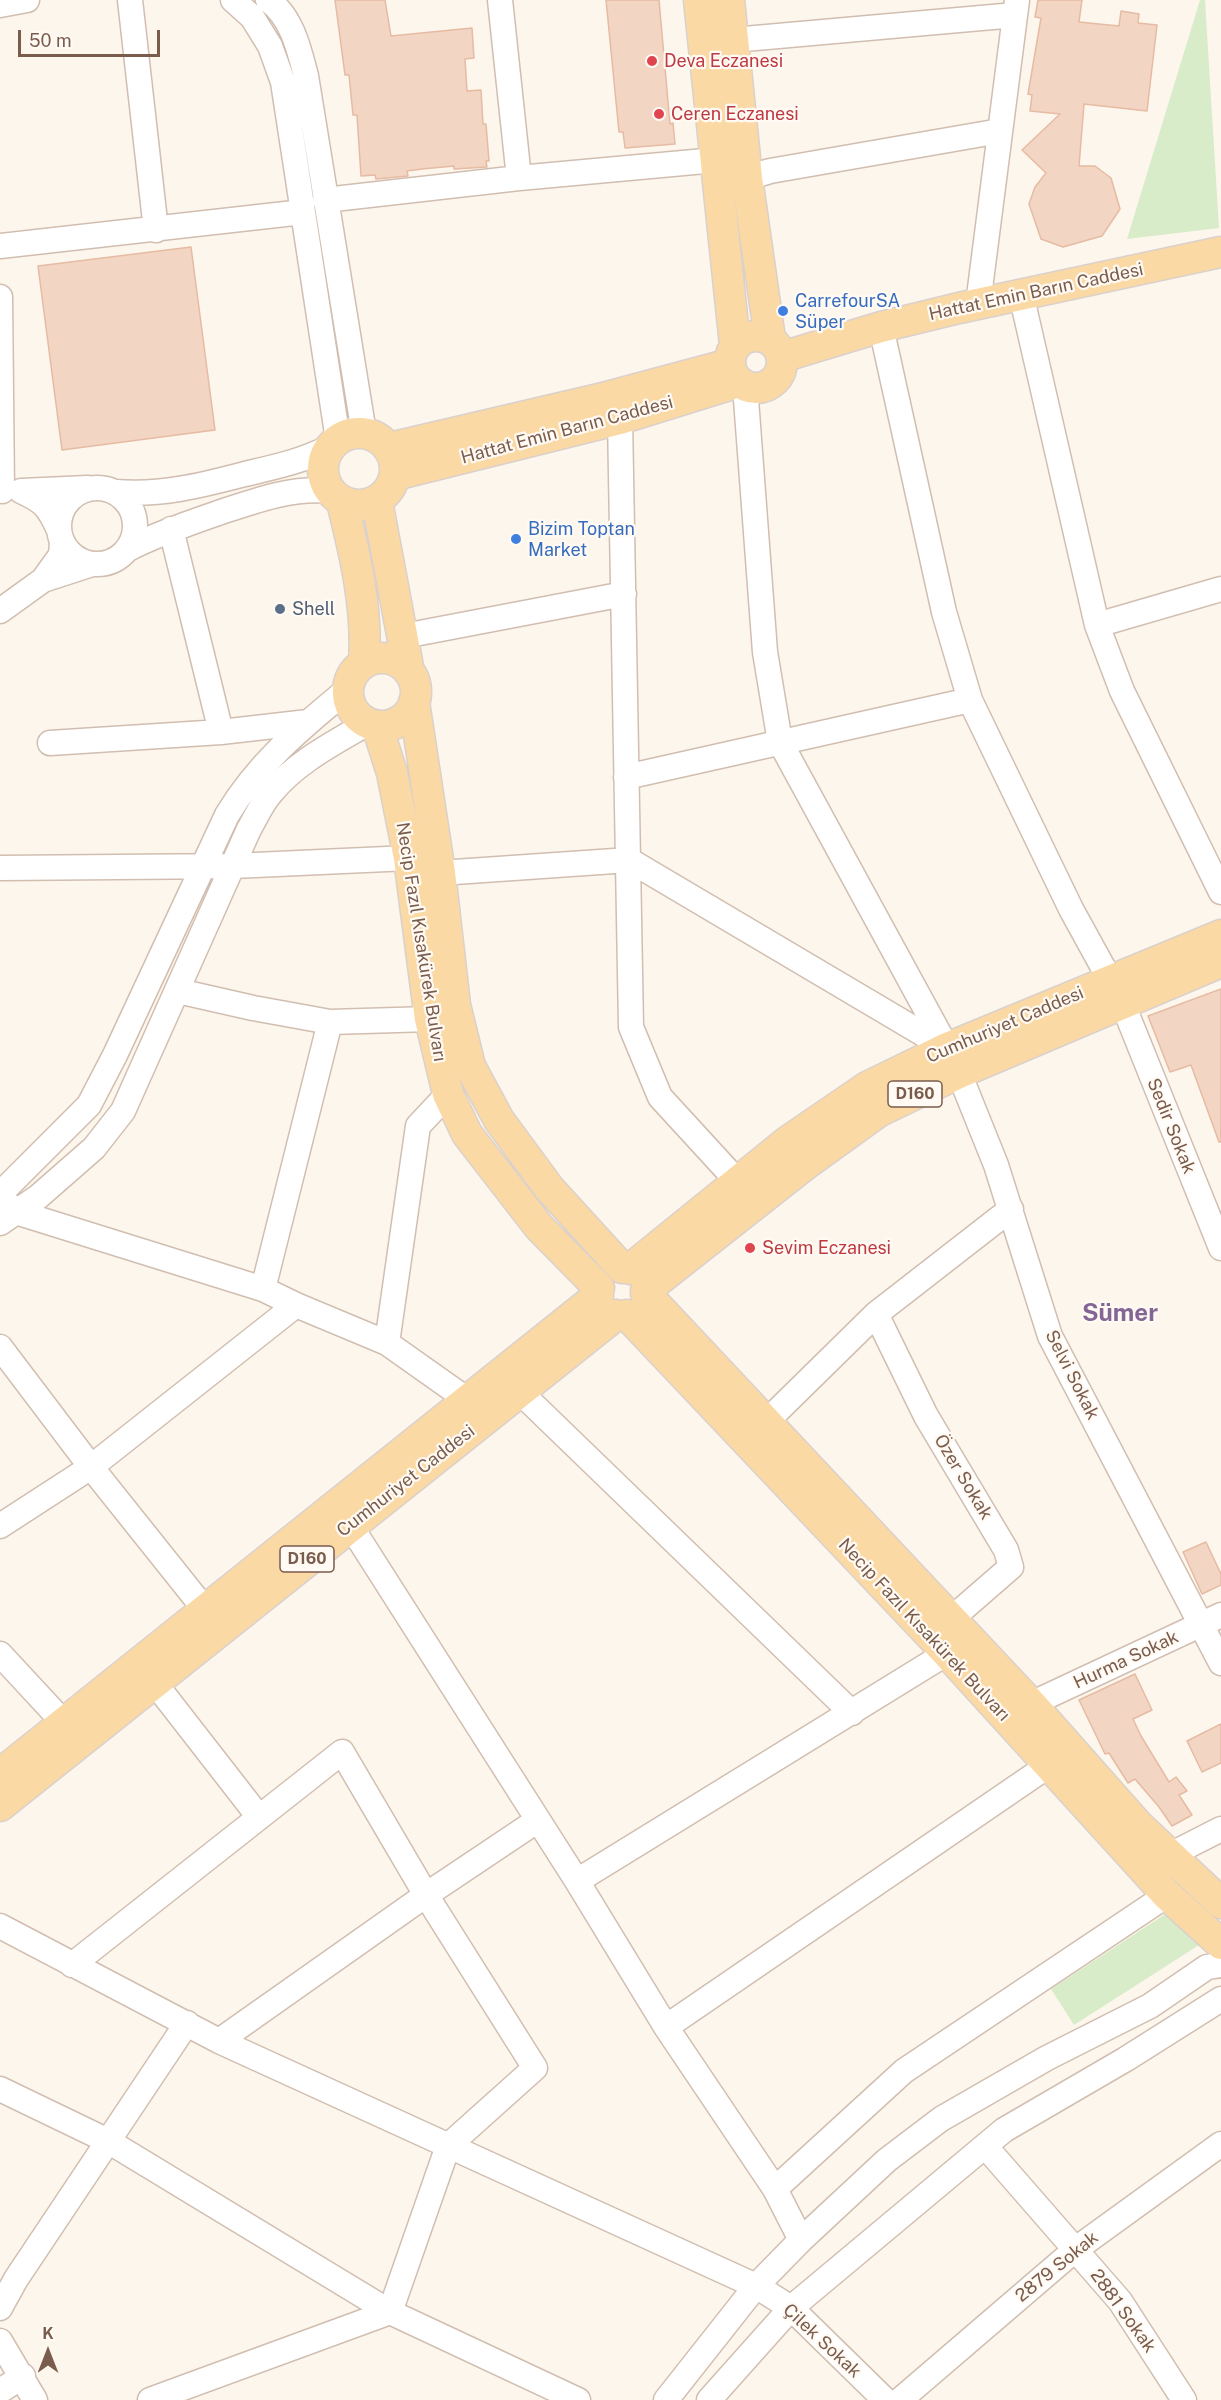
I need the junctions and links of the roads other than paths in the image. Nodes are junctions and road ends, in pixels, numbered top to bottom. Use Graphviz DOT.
graph roads {
  1 [pos="27,0"];
  2 [pos="130,0"];
  3 [pos="232,0"];
  4 [pos="268,0"];
  5 [pos="293,0"];
  6 [pos="500,0"];
  7 [pos="699,0"];
  8 [pos="729,0"];
  9 [pos="0,5"];
  10 [pos="1016,7"];
  11 [pos="295,37"];
  12 [pos="733,40"];
  13 [pos="1000,130"];
  14 [pos="716,160"];
  15 [pos="519,178"];
  16 [pos="747,178"];
  17 [pos="325,200"];
  18 [pos="303,212"];
  19 [pos="156,230"];
  20 [pos="0,246"];
  21 [pos="1221,252"];
  22 [pos="1022,294"];
  23 [pos="0,297"];
  24 [pos="978,304"];
  25 [pos="881,327"];
  26 [pos="776,348"];
  27 [pos="737,369"];
  28 [pos="620,419"];
  29 [pos="363,449"];
  30 [pos="90,488"];
  31 [pos="8,491"];
  32 [pos="116,492"];
  33 [pos="336,496"];
  34 [pos="377,501"];
  35 [pos="171,529"];
  36 [pos="60,535"];
  37 [pos="128,549"];
  38 [pos="92,564"];
  39 [pos="43,580"];
  40 [pos="1221,589"];
  41 [pos="624,594"];
  42 [pos="0,611"];
  43 [pos="1097,625"];
  44 [pos="404,636"];
  45 [pos="364,663"];
  46 [pos="409,672"];
  47 [pos="348,689"];
  48 [pos="970,700"];
  49 [pos="414,702"];
  50 [pos="308,722"];
  51 [pos="373,724"];
  52 [pos="221,732"];
  53 [pos="780,742"];
  54 [pos="50,743"];
  55 [pos="626,777"];
  56 [pos="409,858"];
  57 [pos="629,860"];
  58 [pos="203,864"];
  59 [pos="233,866"];
  60 [pos="0,868"];
  61 [pos="440,873"];
  62 [pos="1221,892"];
  63 [pos="1221,936"];
  64 [pos="1221,962"];
  65 [pos="178,991"];
  66 [pos="1116,991"];
  67 [pos="430,1019"];
  68 [pos="330,1022"];
  69 [pos="953,1061"];
  70 [pos="448,1094"];
  71 [pos="738,1182"];
  72 [pos="4,1206"];
  73 [pos="1011,1209"];
  74 [pos="1221,1248"];
  75 [pos="263,1289"];
  76 [pos="623,1292"];
  77 [pos="296,1305"];
  78 [pos="876,1314"];
  79 [pos="387,1342"];
  80 [pos="0,1347"];
  81 [pos="520,1392"];
  82 [pos="470,1401"];
  83 [pos="765,1423"];
  84 [pos="90,1467"];
  85 [pos="350,1525"];
  86 [pos="0,1526"];
  87 [pos="206,1611"];
  88 [pos="1211,1619"];
  89 [pos="950,1620"];
  90 [pos="946,1653"];
  91 [pos="0,1654"];
  92 [pos="1221,1663"];
  93 [pos="154,1682"];
  94 [pos="1031,1704"];
  95 [pos="852,1713"];
  96 [pos="64,1723"];
  97 [pos="1049,1765"];
  98 [pos="0,1774"];
  99 [pos="0,1806"];
  100 [pos="259,1816"];
  101 [pos="538,1820"];
  102 [pos="1221,1829"];
  103 [pos="1170,1855"];
  104 [pos="577,1881"];
  105 [pos="426,1894"];
  106 [pos="1167,1894"];
  107 [pos="1221,1902"];
  108 [pos="0,1926"];
  109 [pos="1221,1944"];
  110 [pos="72,1965"];
  111 [pos="1221,1965"];
  112 [pos="1221,1999"];
  113 [pos="188,2024"];
  114 [pos="666,2027"];
  115 [pos="219,2041"];
  116 [pos="0,2089"];
  117 [pos="108,2141"];
  118 [pos="1221,2144"];
  119 [pos="448,2146"];
  120 [pos="985,2146"];
  121 [pos="775,2189"];
  122 [pos="801,2240"];
  123 [pos="1076,2249"];
  124 [pos="756,2286"];
  125 [pos="0,2308"];
  126 [pos="790,2308"];
  127 [pos="390,2312"];
  128 [pos="0,2341"];
  129 [pos="23,2376"];
  130 [pos="0,2391"];
  131 [pos="35,2400"];
  132 [pos="150,2400"];
  133 [pos="578,2400"];
  134 [pos="666,2400"];
  135 [pos="709,2400"];
  136 [pos="885,2400"];
  137 [pos="900,2400"];
  138 [pos="1184,2400"];
  1 -- 9 [label="street"];
  2 -- 19 [label="street"];
  3 -- 18 [label="street"];
  4 -- 11 [label="street"];
  5 -- 11 [label="street"];
  6 -- 15 [label="street"];
  7 -- 14 [label="main road"];
  8 -- 12 [label="main road"];
  10 -- 12 [label="street"];
  10 -- 13 [label="street"];
  11 -- 17 [label="street"];
  12 -- 16 [label="main road"];
  13 -- 16 [label="street"];
  13 -- 24 [label="street"];
  14 -- 15 [label="street"];
  14 -- 27 [label="main road"];
  15 -- 17 [label="street"];
  16 -- 26 [label="main road"];
  17 -- 29 [label="street"];
  18 -- 19 [label="street"];
  18 -- 29 [label="street"];
  19 -- 20 [label="street"];
  21 -- 22 [label="main road, Hattat Emin Barın Caddesi"];
  22 -- 24 [label="main road, Hattat Emin Barın Caddesi"];
  22 -- 43 [label="street"];
  23 -- 31 [label="street"];
  24 -- 25 [label="main road, Hattat Emin Barın Caddesi"];
  25 -- 26 [label="main road, Hattat Emin Barın Caddesi"];
  25 -- 48 [label="street, Sedir Sokak"];
  26 -- 27 [label="main road"];
  26 -- 27 [label="main road"];
  27 -- 28 [label="main road, Hattat Emin Barın Caddesi"];
  27 -- 29 [label="main road, Hattat Emin Barın Caddesi"];
  27 -- 53 [label="street, Selvi Sokak"];
  28 -- 29 [label="main road, Hattat Emin Barın Caddesi"];
  28 -- 41 [label="street"];
  29 -- 32 [label="street"];
  29 -- 33 [label="main road"];
  29 -- 34 [label="main road"];
  30 -- 31 [label="street"];
  30 -- 32 [label="street"];
  30 -- 36 [label="street"];
  31 -- 36 [label="street"];
  32 -- 37 [label="street"];
  33 -- 34 [label="main road"];
  33 -- 35 [label="street"];
  33 -- 45 [label="main road"];
  34 -- 44 [label="main road"];
  35 -- 37 [label="street"];
  35 -- 52 [label="street"];
  36 -- 38 [label="street"];
  36 -- 39 [label="street"];
  37 -- 38 [label="street"];
  38 -- 39 [label="street"];
  39 -- 42 [label="street"];
  40 -- 43 [label="street"];
  41 -- 44 [label="street"];
  41 -- 55 [label="street"];
  43 -- 62 [label="street"];
  44 -- 46 [label="main road"];
  45 -- 46 [label="main road"];
  45 -- 47 [label="main road"];
  46 -- 49 [label="main road"];
  47 -- 50 [label="street"];
  47 -- 51 [label="main road"];
  48 -- 53 [label="street"];
  48 -- 66 [label="street, Sedir Sokak"];
  49 -- 51 [label="main road"];
  49 -- 61 [label="main road, Necip Fazıl Kısakürek Bulvarı"];
  50 -- 52 [label="street"];
  50 -- 58 [label="street"];
  51 -- 56 [label="main road, Necip Fazıl Kısakürek Bulvarı"];
  51 -- 59 [label="street"];
  52 -- 54 [label="street"];
  53 -- 55 [label="street"];
  53 -- 69 [label="street, Selvi Sokak"];
  55 -- 57 [label="street"];
  56 -- 59 [label="street"];
  56 -- 67 [label="main road, Necip Fazıl Kısakürek Bulvarı"];
  57 -- 61 [label="street"];
  57 -- 69 [label="street"];
  57 -- 71 [label="street"];
  58 -- 59 [label="street"];
  58 -- 60 [label="street"];
  58 -- 72 [label="street"];
  59 -- 65 [label="street"];
  61 -- 76 [label="main road, Necip Fazıl Kısakürek Bulvarı"];
  63 -- 66 [label="main road, Cumhuriyet Caddesi / D160"];
  64 -- 66 [label="main road, Cumhuriyet Caddesi / D160"];
  65 -- 68 [label="street"];
  65 -- 72 [label="street"];
  66 -- 69 [label="main road, Cumhuriyet Caddesi / D160"];
  66 -- 74 [label="street, Sedir Sokak"];
  67 -- 68 [label="street"];
  67 -- 70 [label="main road, Necip Fazıl Kısakürek Bulvarı"];
  68 -- 75 [label="street"];
  69 -- 71 [label="main road, Cumhuriyet Caddesi / D160"];
  69 -- 73 [label="street, Selvi Sokak"];
  69 -- 76 [label="main road, Cumhuriyet Caddesi / D160"];
  70 -- 76 [label="main road, Necip Fazıl Kısakürek Bulvarı"];
  70 -- 79 [label="street"];
  71 -- 76 [label="main road, Cumhuriyet Caddesi / D160"];
  72 -- 75 [label="street"];
  73 -- 78 [label="street"];
  73 -- 88 [label="street, Selvi Sokak"];
  75 -- 77 [label="street"];
  76 -- 81 [label="main road, Cumhuriyet Caddesi / D160"];
  76 -- 82 [label="main road, Cumhuriyet Caddesi / D160"];
  76 -- 83 [label="main road, Necip Fazıl Kısakürek Bulvarı"];
  76 -- 90 [label="main road, Necip Fazıl Kısakürek Bulvarı"];
  77 -- 79 [label="street"];
  77 -- 84 [label="street"];
  78 -- 83 [label="street"];
  78 -- 89 [label="street, Özer Sokak"];
  79 -- 82 [label="street"];
  80 -- 84 [label="street"];
  81 -- 85 [label="main road, Cumhuriyet Caddesi / D160"];
  81 -- 95 [label="street"];
  82 -- 87 [label="main road, Cumhuriyet Caddesi / D160"];
  83 -- 89 [label="main road, Necip Fazıl Kısakürek Bulvarı"];
  84 -- 86 [label="street"];
  84 -- 87 [label="street"];
  85 -- 93 [label="main road, Cumhuriyet Caddesi / D160"];
  85 -- 101 [label="street"];
  87 -- 96 [label="main road, Cumhuriyet Caddesi / D160"];
  88 -- 92 [label="street, Selvi Sokak"];
  88 -- 94 [label="street, Hurma Sokak"];
  89 -- 94 [label="main road, Necip Fazıl Kısakürek Bulvarı"];
  90 -- 95 [label="street"];
  90 -- 97 [label="main road, Necip Fazıl Kısakürek Bulvarı"];
  91 -- 96 [label="street"];
  93 -- 99 [label="main road, Cumhuriyet Caddesi / D160"];
  93 -- 100 [label="street"];
  94 -- 103 [label="main road, Necip Fazıl Kısakürek Bulvarı"];
  95 -- 104 [label="street"];
  96 -- 98 [label="main road, Cumhuriyet Caddesi / D160"];
  97 -- 106 [label="main road, Necip Fazıl Kısakürek Bulvarı"];
  97 -- 114 [label="street"];
  100 -- 105 [label="street"];
  100 -- 110 [label="street"];
  101 -- 104 [label="street"];
  101 -- 105 [label="street"];
  102 -- 103 [label="street"];
  103 -- 107 [label="main road, Necip Fazıl Kısakürek Bulvarı"];
  104 -- 114 [label="street"];
  105 -- 115 [label="street"];
  105 -- 119 [label="street"];
  106 -- 109 [label="main road, Necip Fazıl Kısakürek Bulvarı"];
  106 -- 121 [label="street"];
  108 -- 110 [label="street, Çilek Sokak"];
  110 -- 113 [label="street, Çilek Sokak"];
  111 -- 122 [label="street"];
  112 -- 120 [label="street"];
  113 -- 115 [label="street, Çilek Sokak"];
  113 -- 117 [label="street"];
  114 -- 121 [label="street"];
  115 -- 119 [label="street, Çilek Sokak"];
  116 -- 117 [label="street"];
  117 -- 125 [label="street"];
  117 -- 127 [label="street"];
  118 -- 123 [label="street, 2879 Sokak"];
  119 -- 124 [label="street, Çilek Sokak"];
  119 -- 127 [label="street"];
  120 -- 123 [label="street, 2881 Sokak"];
  120 -- 126 [label="street"];
  121 -- 122 [label="street"];
  122 -- 124 [label="street"];
  123 -- 137 [label="street, 2879 Sokak"];
  123 -- 138 [label="street, 2881 Sokak"];
  124 -- 126 [label="street, Çilek Sokak"];
  124 -- 134 [label="street"];
  126 -- 135 [label="street"];
  126 -- 136 [label="street, Çilek Sokak"];
  127 -- 132 [label="street"];
  127 -- 133 [label="street"];
  128 -- 129 [label="street"];
  129 -- 130 [label="street"];
  129 -- 131 [label="street"];
}
